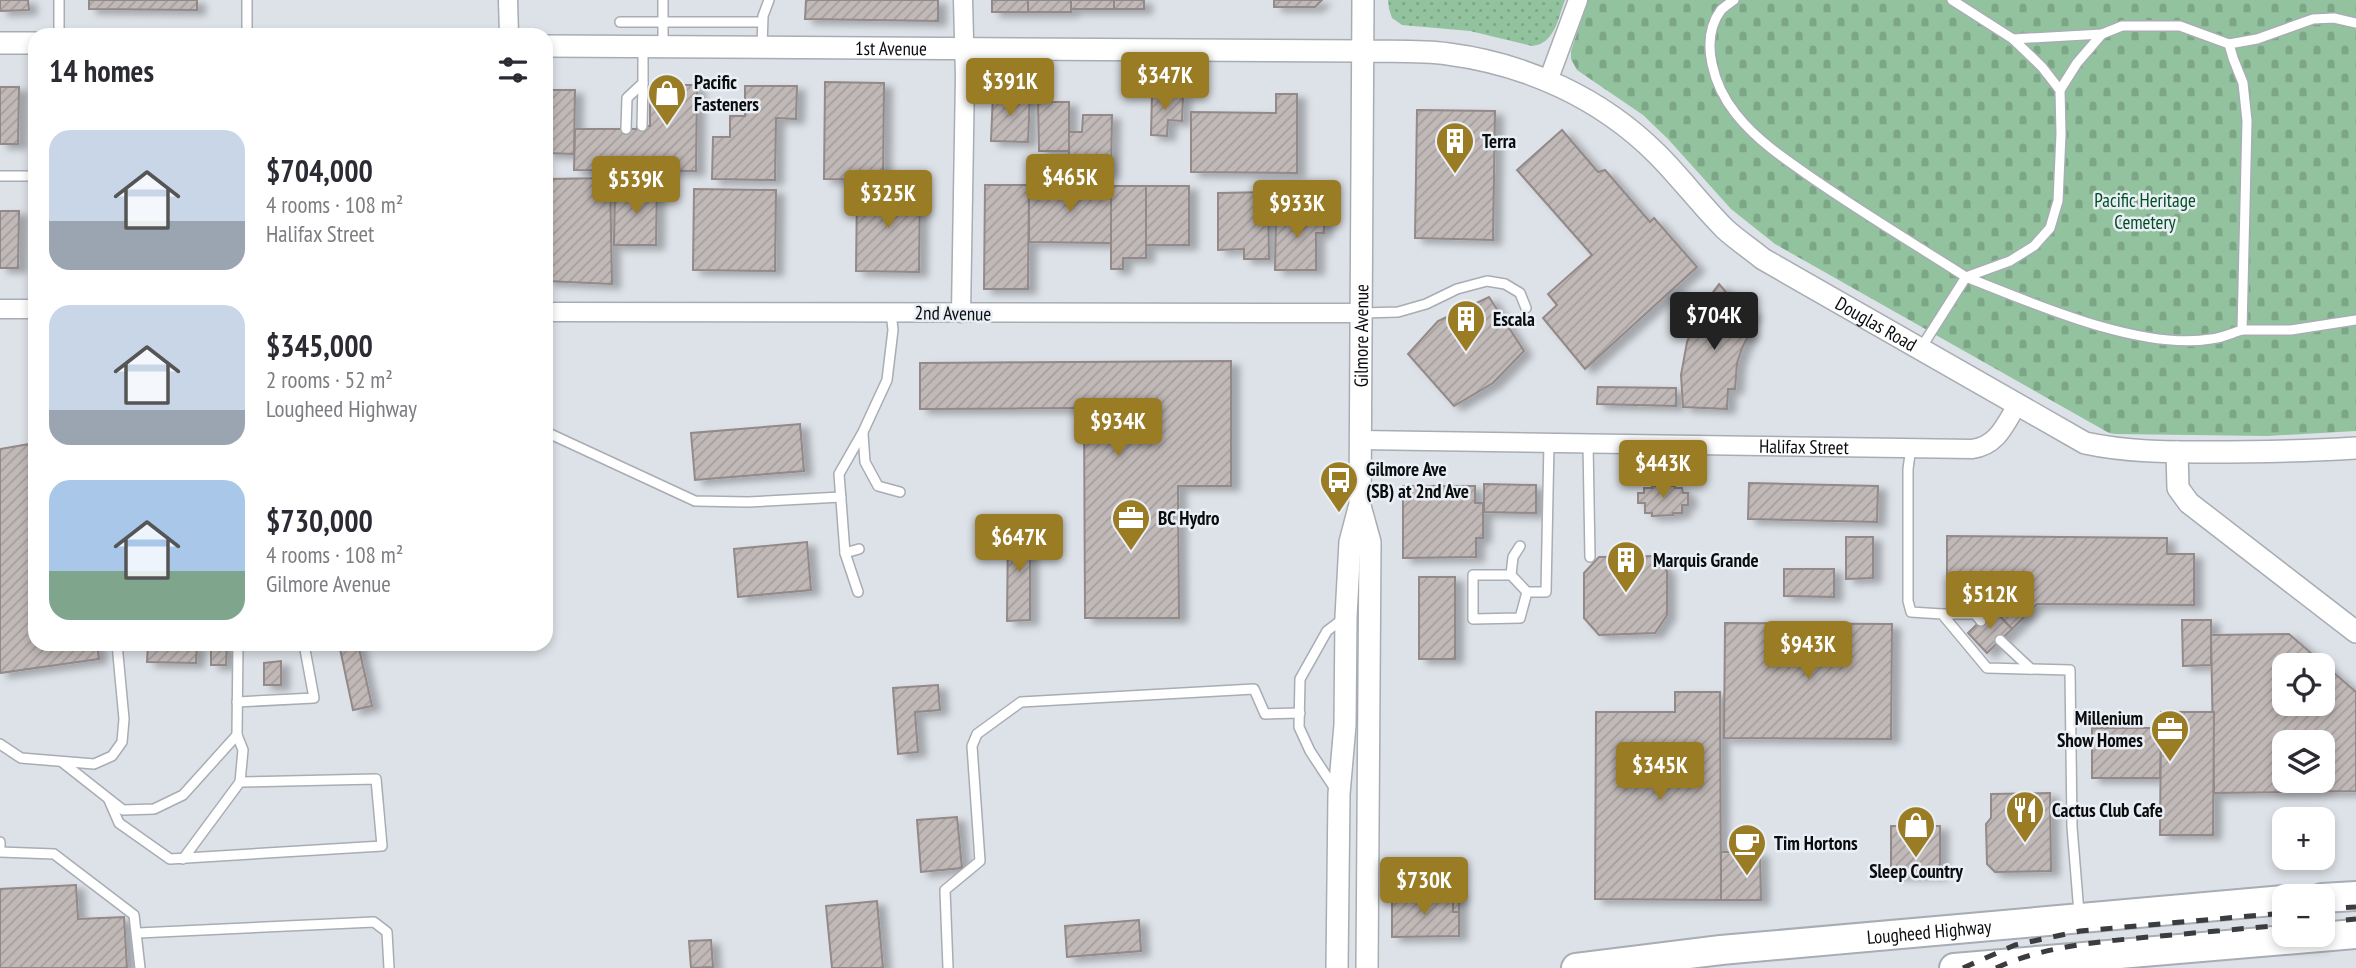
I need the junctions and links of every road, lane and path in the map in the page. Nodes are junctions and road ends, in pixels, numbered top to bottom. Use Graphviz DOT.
graph roads {
  1 [pos="60,0"];
  2 [pos="247,0"];
  3 [pos="508,0"];
  4 [pos="663,0"];
  5 [pos="769,0"];
  6 [pos="963,0"];
  7 [pos="1363,0"];
  8 [pos="1578,0"];
  9 [pos="1734,0"];
  10 [pos="1952,0"];
  11 [pos="620,22"];
  12 [pos="762,22"];
  13 [pos="663,23"];
  14 [pos="2356,23"];
  15 [pos="59,28"];
  16 [pos="247,28"];
  17 [pos="509,28"];
  18 [pos="2102,34"];
  19 [pos="2013,39"];
  20 [pos="0,43"];
  21 [pos="28,43"];
  22 [pos="2230,44"];
  23 [pos="553,46"];
  24 [pos="653,47"];
  25 [pos="762,47"];
  26 [pos="965,48"];
  27 [pos="1363,51"];
  28 [pos="1548,81"];
  29 [pos="643,83"];
  30 [pos="2060,90"];
  31 [pos="642,126"];
  32 [pos="626,129"];
  33 [pos="0,176"];
  34 [pos="28,176"];
  35 [pos="1966,276"];
  36 [pos="1526,308"];
  37 [pos="0,309"];
  38 [pos="28,309"];
  39 [pos="553,312"];
  40 [pos="891,312"];
  41 [pos="961,313"];
  42 [pos="1360,313"];
  43 [pos="2356,320"];
  44 [pos="2242,330"];
  45 [pos="1921,350"];
  46 [pos="2017,405"];
  47 [pos="863,432"];
  48 [pos="553,435"];
  49 [pos="1360,440"];
  50 [pos="1549,443"];
  51 [pos="1588,444"];
  52 [pos="1911,447"];
  53 [pos="2356,448"];
  54 [pos="2177,452"];
  55 [pos="900,492"];
  56 [pos="841,497"];
  57 [pos="1360,504"];
  58 [pos="1520,546"];
  59 [pos="859,549"];
  60 [pos="845,553"];
  61 [pos="1590,557"];
  62 [pos="1511,575"];
  63 [pos="858,592"];
  64 [pos="1527,592"];
  65 [pos="1942,614"];
  66 [pos="1346,617"];
  67 [pos="1981,621"];
  68 [pos="2356,632"];
  69 [pos="2000,640"];
  70 [pos="118,651"];
  71 [pos="238,651"];
  72 [pos="305,651"];
  73 [pos="2031,669"];
  74 [pos="237,702"];
  75 [pos="1300,713"];
  76 [pos="237,735"];
  77 [pos="0,744"];
  78 [pos="62,762"];
  79 [pos="240,782"];
  80 [pos="1339,794"];
  81 [pos="109,800"];
  82 [pos="0,842"];
  83 [pos="0,852"];
  84 [pos="183,859"];
  85 [pos="2356,896"];
  86 [pos="2335,897"];
  87 [pos="2272,901"];
  88 [pos="2079,917"];
  89 [pos="138,933"];
  90 [pos="2356,934"];
  91 [pos="140,968"];
  92 [pos="388,968"];
  93 [pos="948,968"];
  94 [pos="1337,968"];
  95 [pos="1367,968"];
  96 [pos="1576,968"];
  97 [pos="1954,968"];
  1 -- 15 [label="lane"];
  2 -- 16 [label="lane"];
  3 -- 17 [label="street"];
  4 -- 13 [label="lane"];
  5 -- 12 [label="lane"];
  6 -- 26 [label="street"];
  7 -- 27 [label="street, Gilmore Avenue"];
  8 -- 28 [label="street"];
  9 -- 35 [label="lane"];
  10 -- 19 [label="lane"];
  11 -- 13 [label="lane"];
  12 -- 13 [label="lane"];
  12 -- 25 [label="lane"];
  13 -- 24 [label="lane"];
  14 -- 22 [label="lane"];
  18 -- 19 [label="lane"];
  18 -- 22 [label="lane"];
  18 -- 30 [label="lane"];
  19 -- 30 [label="lane"];
  20 -- 21 [label="street"];
  22 -- 44 [label="lane"];
  23 -- 24 [label="street, 1st Avenue"];
  24 -- 25 [label="street, 1st Avenue"];
  24 -- 29 [label="lane"];
  25 -- 26 [label="street, 1st Avenue"];
  26 -- 27 [label="street, 1st Avenue"];
  26 -- 41 [label="street"];
  27 -- 28 [label="street, Douglas Road"];
  27 -- 42 [label="street, Gilmore Avenue"];
  28 -- 45 [label="street, Douglas Road"];
  29 -- 31 [label="lane"];
  29 -- 32 [label="lane"];
  30 -- 35 [label="lane"];
  33 -- 34 [label="lane"];
  35 -- 44 [label="lane"];
  35 -- 45 [label="lane"];
  36 -- 42 [label="lane"];
  37 -- 38 [label="street"];
  39 -- 40 [label="street, 2nd Avenue"];
  40 -- 41 [label="street, 2nd Avenue"];
  40 -- 47 [label="lane"];
  41 -- 42 [label="street, 2nd Avenue"];
  42 -- 49 [label="street, Gilmore Avenue"];
  43 -- 44 [label="lane"];
  45 -- 46 [label="street, Douglas Road"];
  46 -- 52 [label="street, Halifax Street"];
  46 -- 54 [label="street, Douglas Road"];
  47 -- 55 [label="lane"];
  47 -- 56 [label="lane"];
  48 -- 56 [label="lane"];
  49 -- 50 [label="street, Halifax Street"];
  49 -- 57 [label="street, Gilmore Avenue"];
  50 -- 51 [label="street, Halifax Street"];
  50 -- 64 [label="lane"];
  51 -- 52 [label="street, Halifax Street"];
  51 -- 61 [label="lane"];
  52 -- 65 [label="lane"];
  53 -- 54 [label="street"];
  54 -- 68 [label="street"];
  56 -- 60 [label="lane"];
  57 -- 66 [label="street, Gilmore Avenue"];
  57 -- 95 [label="street, Gilmore Avenue"];
  58 -- 62 [label="lane"];
  59 -- 60 [label="lane"];
  60 -- 63 [label="lane"];
  62 -- 64 [label="lane"];
  62 -- 64 [label="lane"];
  65 -- 67 [label="lane"];
  65 -- 73 [label="lane"];
  66 -- 75 [label="lane"];
  66 -- 80 [label="street, Gilmore Avenue"];
  69 -- 73 [label="lane"];
  70 -- 78 [label="lane"];
  71 -- 74 [label="lane"];
  72 -- 74 [label="lane"];
  73 -- 88 [label="lane"];
  74 -- 76 [label="lane"];
  75 -- 80 [label="lane"];
  75 -- 93 [label="lane"];
  76 -- 79 [label="lane"];
  76 -- 81 [label="lane"];
  77 -- 78 [label="lane"];
  78 -- 81 [label="lane"];
  79 -- 84 [label="lane"];
  79 -- 84 [label="lane"];
  80 -- 94 [label="street, Gilmore Avenue"];
  81 -- 84 [label="lane"];
  82 -- 83 [label="lane"];
  83 -- 89 [label="lane"];
  85 -- 86 [label="main road"];
  87 -- 88 [label="main road, Lougheed Highway"];
  88 -- 96 [label="main road, Lougheed Highway"];
  89 -- 91 [label="lane"];
  89 -- 92 [label="lane"];
  90 -- 97 [label="main road, Lougheed Highway"];
}
